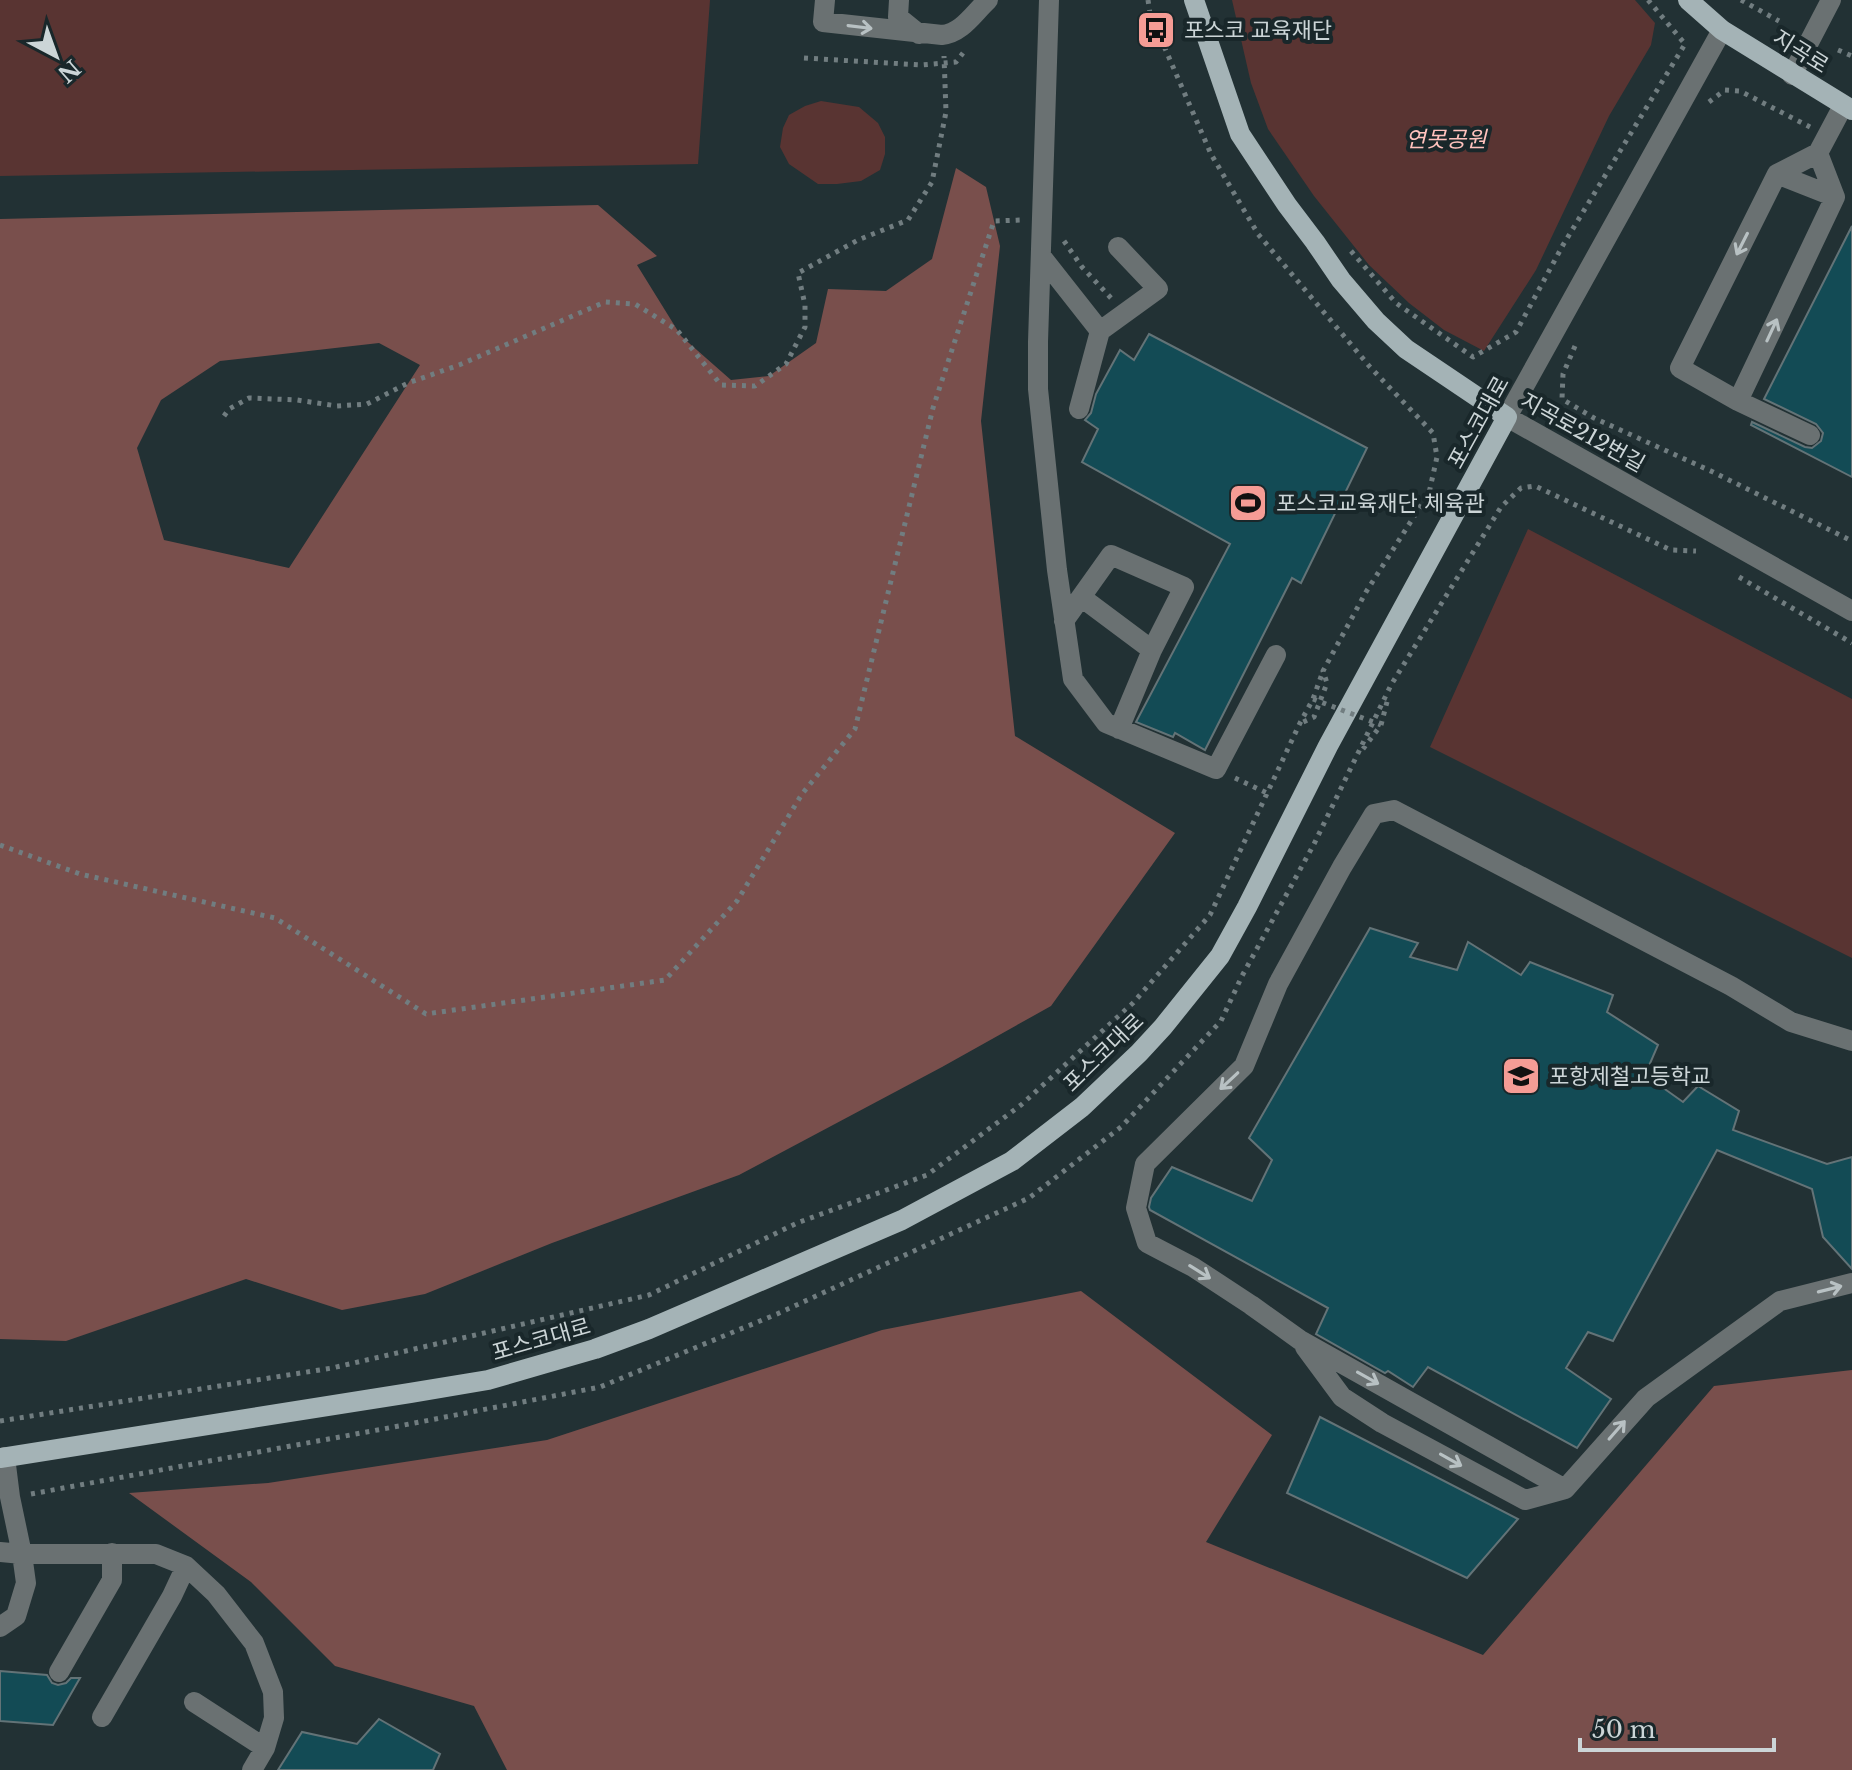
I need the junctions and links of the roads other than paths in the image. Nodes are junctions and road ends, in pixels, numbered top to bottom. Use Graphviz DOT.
graph roads {
  1 [pos="825,0"];
  2 [pos="899,0"];
  3 [pos="988,0"];
  4 [pos="1049,0"];
  5 [pos="1194,0"];
  6 [pos="1688,0"];
  7 [pos="1831,0"];
  8 [pos="1722,30"];
  9 [pos="919,34"];
  10 [pos="1792,75"];
  11 [pos="1847,108"];
  12 [pos="1818,153"];
  13 [pos="1777,174"];
  14 [pos="1835,197"];
  15 [pos="1118,247"];
  16 [pos="1041,256"];
  17 [pos="1100,331"];
  18 [pos="1738,401"];
  19 [pos="1079,409"];
  20 [pos="1507,417"];
  21 [pos="1810,435"];
  22 [pos="1081,597"];
  23 [pos="1852,611"];
  24 [pos="1064,621"];
  25 [pos="1152,650"];
  26 [pos="1276,655"];
  27 [pos="1119,729"];
  28 [pos="1852,1041"];
  29 [pos="1852,1283"];
  30 [pos="1300,1340"];
  31 [pos="2,1458"];
  32 [pos="1565,1489"];
  33 [pos="0,1552"];
  34 [pos="112,1553"];
  35 [pos="22,1554"];
  36 [pos="186,1566"];
  37 [pos="0,1627"];
  38 [pos="59,1672"];
  39 [pos="194,1702"];
  40 [pos="102,1717"];
  41 [pos="265,1748"];
  42 [pos="252,1770"];
  1 -- 9 [label="street, one-way"];
  2 -- 9 [label="street"];
  3 -- 9 [label="street"];
  4 -- 16 [label="street"];
  5 -- 20 [label="main road, 지곡로212번길"];
  6 -- 8 [label="main road, 지곡로"];
  7 -- 10 [label="street"];
  8 -- 10 [label="main road, 지곡로"];
  8 -- 20 [label="street, 포스코대로"];
  10 -- 11 [label="main road, 지곡로"];
  11 -- 12 [label="street"];
  12 -- 13 [label="street"];
  12 -- 14 [label="street"];
  13 -- 14 [label="street"];
  13 -- 18 [label="street, one-way"];
  18 -- 14 [label="street, one-way"];
  15 -- 17 [label="street"];
  16 -- 17 [label="street"];
  16 -- 24 [label="street"];
  17 -- 19 [label="street"];
  18 -- 21 [label="street"];
  20 -- 23 [label="street, 지곡로212번길"];
  20 -- 31 [label="main road, 포스코대로"];
  22 -- 24 [label="street"];
  22 -- 25 [label="street"];
  22 -- 25 [label="street"];
  24 -- 27 [label="street"];
  25 -- 27 [label="street"];
  26 -- 27 [label="street"];
  28 -- 30 [label="street, one-way"];
  32 -- 29 [label="street, one-way"];
  30 -- 32 [label="street, one-way"];
  30 -- 32 [label="street, one-way"];
  31 -- 35 [label="street"];
  33 -- 35 [label="street"];
  34 -- 35 [label="street"];
  34 -- 36 [label="street"];
  34 -- 38 [label="street"];
  35 -- 37 [label="street"];
  36 -- 40 [label="street"];
  36 -- 41 [label="street"];
  39 -- 41 [label="street"];
  41 -- 42 [label="street"];
}
